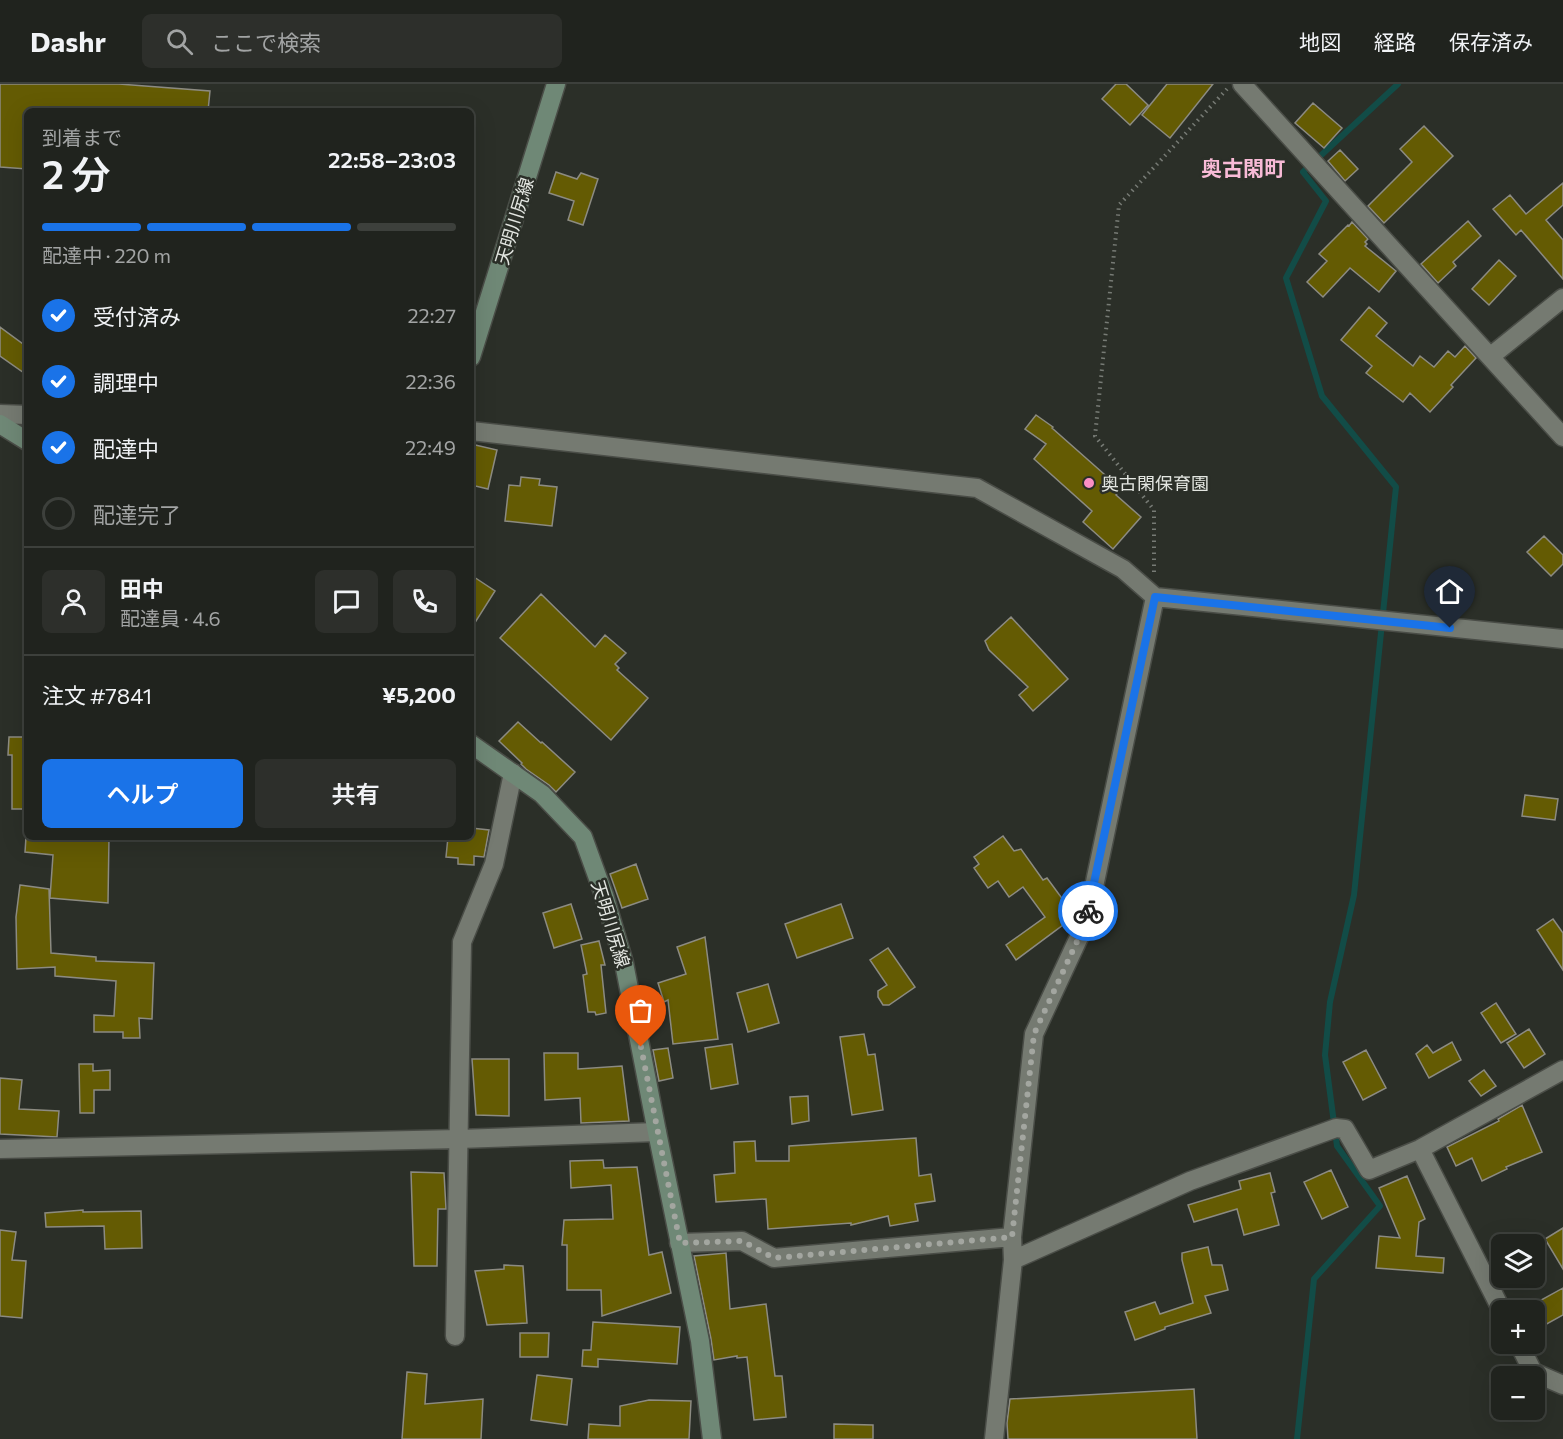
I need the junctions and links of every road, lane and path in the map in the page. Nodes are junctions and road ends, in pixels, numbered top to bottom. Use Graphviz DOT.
graph roads {
  1 [pos="556,84"];
  2 [pos="1231,84"];
  3 [pos="1242,84"];
  4 [pos="1563,298"];
  5 [pos="474,347"];
  6 [pos="1491,356"];
  7 [pos="0,414"];
  8 [pos="24,415"];
  9 [pos="0,424"];
  10 [pos="474,431"];
  11 [pos="1563,437"];
  12 [pos="24,439"];
  13 [pos="1155,597"];
  14 [pos="1563,639"];
  15 [pos="474,746"];
  16 [pos="513,773"];
  17 [pos="1563,1070"];
  18 [pos="657,1132"];
  19 [pos="459,1139"];
  20 [pos="0,1149"];
  21 [pos="1420,1149"];
  22 [pos="1012,1237"];
  23 [pos="680,1243"];
  24 [pos="1013,1260"];
  25 [pos="1496,1300"];
  26 [pos="455,1336"];
  27 [pos="1524,1354"];
  28 [pos="1563,1385"];
  29 [pos="712,1439"];
  30 [pos="994,1439"];
  1 -- 5 [label="main road, 天明川尻線"];
  2 -- 13 [label="path"];
  3 -- 6 [label="street"];
  4 -- 6 [label="street"];
  6 -- 11 [label="street"];
  7 -- 8 [label="street"];
  9 -- 12 [label="main road"];
  10 -- 13 [label="street"];
  13 -- 14 [label="street"];
  13 -- 22 [label="street"];
  15 -- 16 [label="main road, 天明川尻線"];
  16 -- 18 [label="main road, 天明川尻線"];
  16 -- 19 [label="street"];
  17 -- 21 [label="street"];
  18 -- 19 [label="street"];
  18 -- 23 [label="main road, 天明川尻線"];
  19 -- 20 [label="street"];
  19 -- 26 [label="street"];
  21 -- 24 [label="street"];
  21 -- 25 [label="street"];
  22 -- 23 [label="street"];
  22 -- 24 [label="street"];
  23 -- 29 [label="main road, 天明川尻線"];
  24 -- 30 [label="street"];
  27 -- 28 [label="street"];
}
